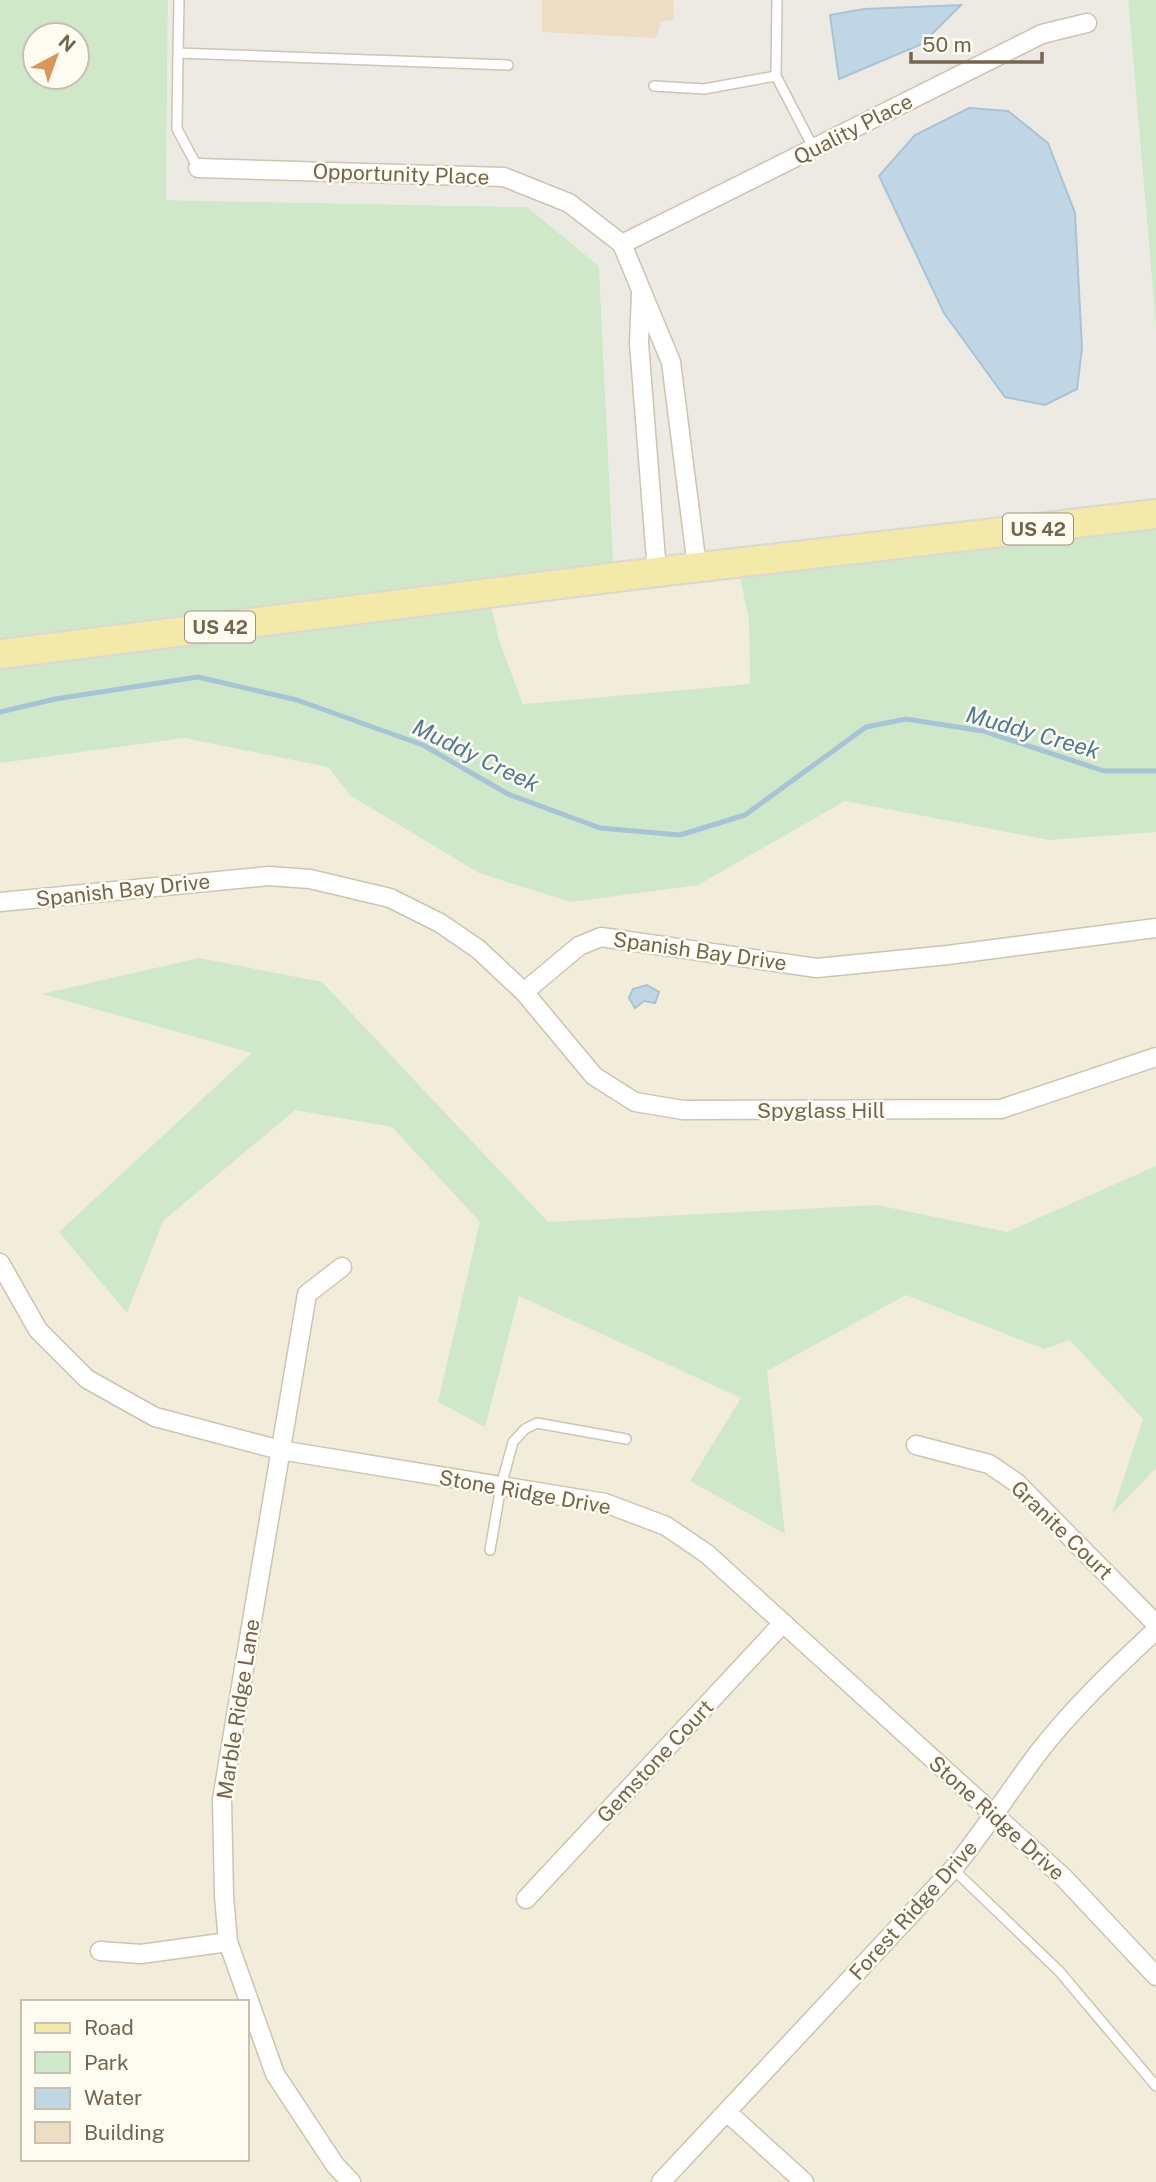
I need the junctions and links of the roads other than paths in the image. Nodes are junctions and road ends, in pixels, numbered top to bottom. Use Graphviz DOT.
graph roads {
  1 [pos="179,0"];
  2 [pos="778,0"];
  3 [pos="1087,23"];
  4 [pos="178,53"];
  5 [pos="508,65"];
  6 [pos="776,76"];
  7 [pos="654,86"];
  8 [pos="814,149"];
  9 [pos="198,168"];
  10 [pos="622,244"];
  11 [pos="641,287"];
  12 [pos="1156,514"];
  13 [pos="697,568"];
  14 [pos="657,572"];
  15 [pos="0,654"];
  16 [pos="0,902"];
  17 [pos="1156,928"];
  18 [pos="524,992"];
  19 [pos="1156,1057"];
  20 [pos="0,1265"];
  21 [pos="342,1267"];
  22 [pos="8,1294"];
  23 [pos="626,1439"];
  24 [pos="916,1445"];
  25 [pos="280,1450"];
  26 [pos="501,1486"];
  27 [pos="490,1550"];
  28 [pos="783,1623"];
  29 [pos="1156,1624"];
  30 [pos="1156,1630"];
  31 [pos="995,1815"];
  32 [pos="953,1869"];
  33 [pos="526,1899"];
  34 [pos="228,1942"];
  35 [pos="100,1951"];
  36 [pos="1156,1976"];
  37 [pos="1156,2086"];
  38 [pos="727,2112"];
  39 [pos="351,2182"];
  40 [pos="661,2182"];
  41 [pos="804,2182"];
  1 -- 4 [label="lane"];
  2 -- 6 [label="lane"];
  3 -- 8 [label="street, Quality Place"];
  4 -- 5 [label="lane"];
  4 -- 9 [label="lane"];
  6 -- 7 [label="lane"];
  6 -- 8 [label="lane"];
  8 -- 10 [label="street, Quality Place"];
  9 -- 10 [label="street, Opportunity Place"];
  10 -- 11 [label="street, Opportunity Place"];
  11 -- 13 [label="street, Opportunity Place"];
  11 -- 14 [label="street, Opportunity Place"];
  12 -- 13 [label="main road, US 42"];
  13 -- 14 [label="main road, US 42"];
  14 -- 15 [label="main road, US 42"];
  16 -- 18 [label="street, Spanish Bay Drive"];
  17 -- 18 [label="street, Spanish Bay Drive"];
  18 -- 19 [label="street, Spyglass Hill"];
  20 -- 22 [label="street, Stone Ridge Drive"];
  21 -- 25 [label="street, Marble Ridge Lane"];
  22 -- 25 [label="street, Stone Ridge Drive"];
  23 -- 26 [label="lane"];
  24 -- 29 [label="street, Granite Court"];
  25 -- 26 [label="street, Stone Ridge Drive"];
  25 -- 34 [label="street, Marble Ridge Lane"];
  26 -- 27 [label="lane"];
  26 -- 28 [label="street, Stone Ridge Drive"];
  28 -- 31 [label="street, Stone Ridge Drive"];
  28 -- 33 [label="street, Gemstone Court"];
  30 -- 31 [label="street, Forest Ridge Drive"];
  31 -- 32 [label="street, Forest Ridge Drive"];
  31 -- 36 [label="street, Stone Ridge Drive"];
  32 -- 37 [label="lane"];
  32 -- 38 [label="street, Forest Ridge Drive"];
  34 -- 35 [label="street"];
  34 -- 39 [label="street, Marble Ridge Lane"];
  38 -- 40 [label="street, Forest Ridge Drive"];
  38 -- 41 [label="street"];
}
